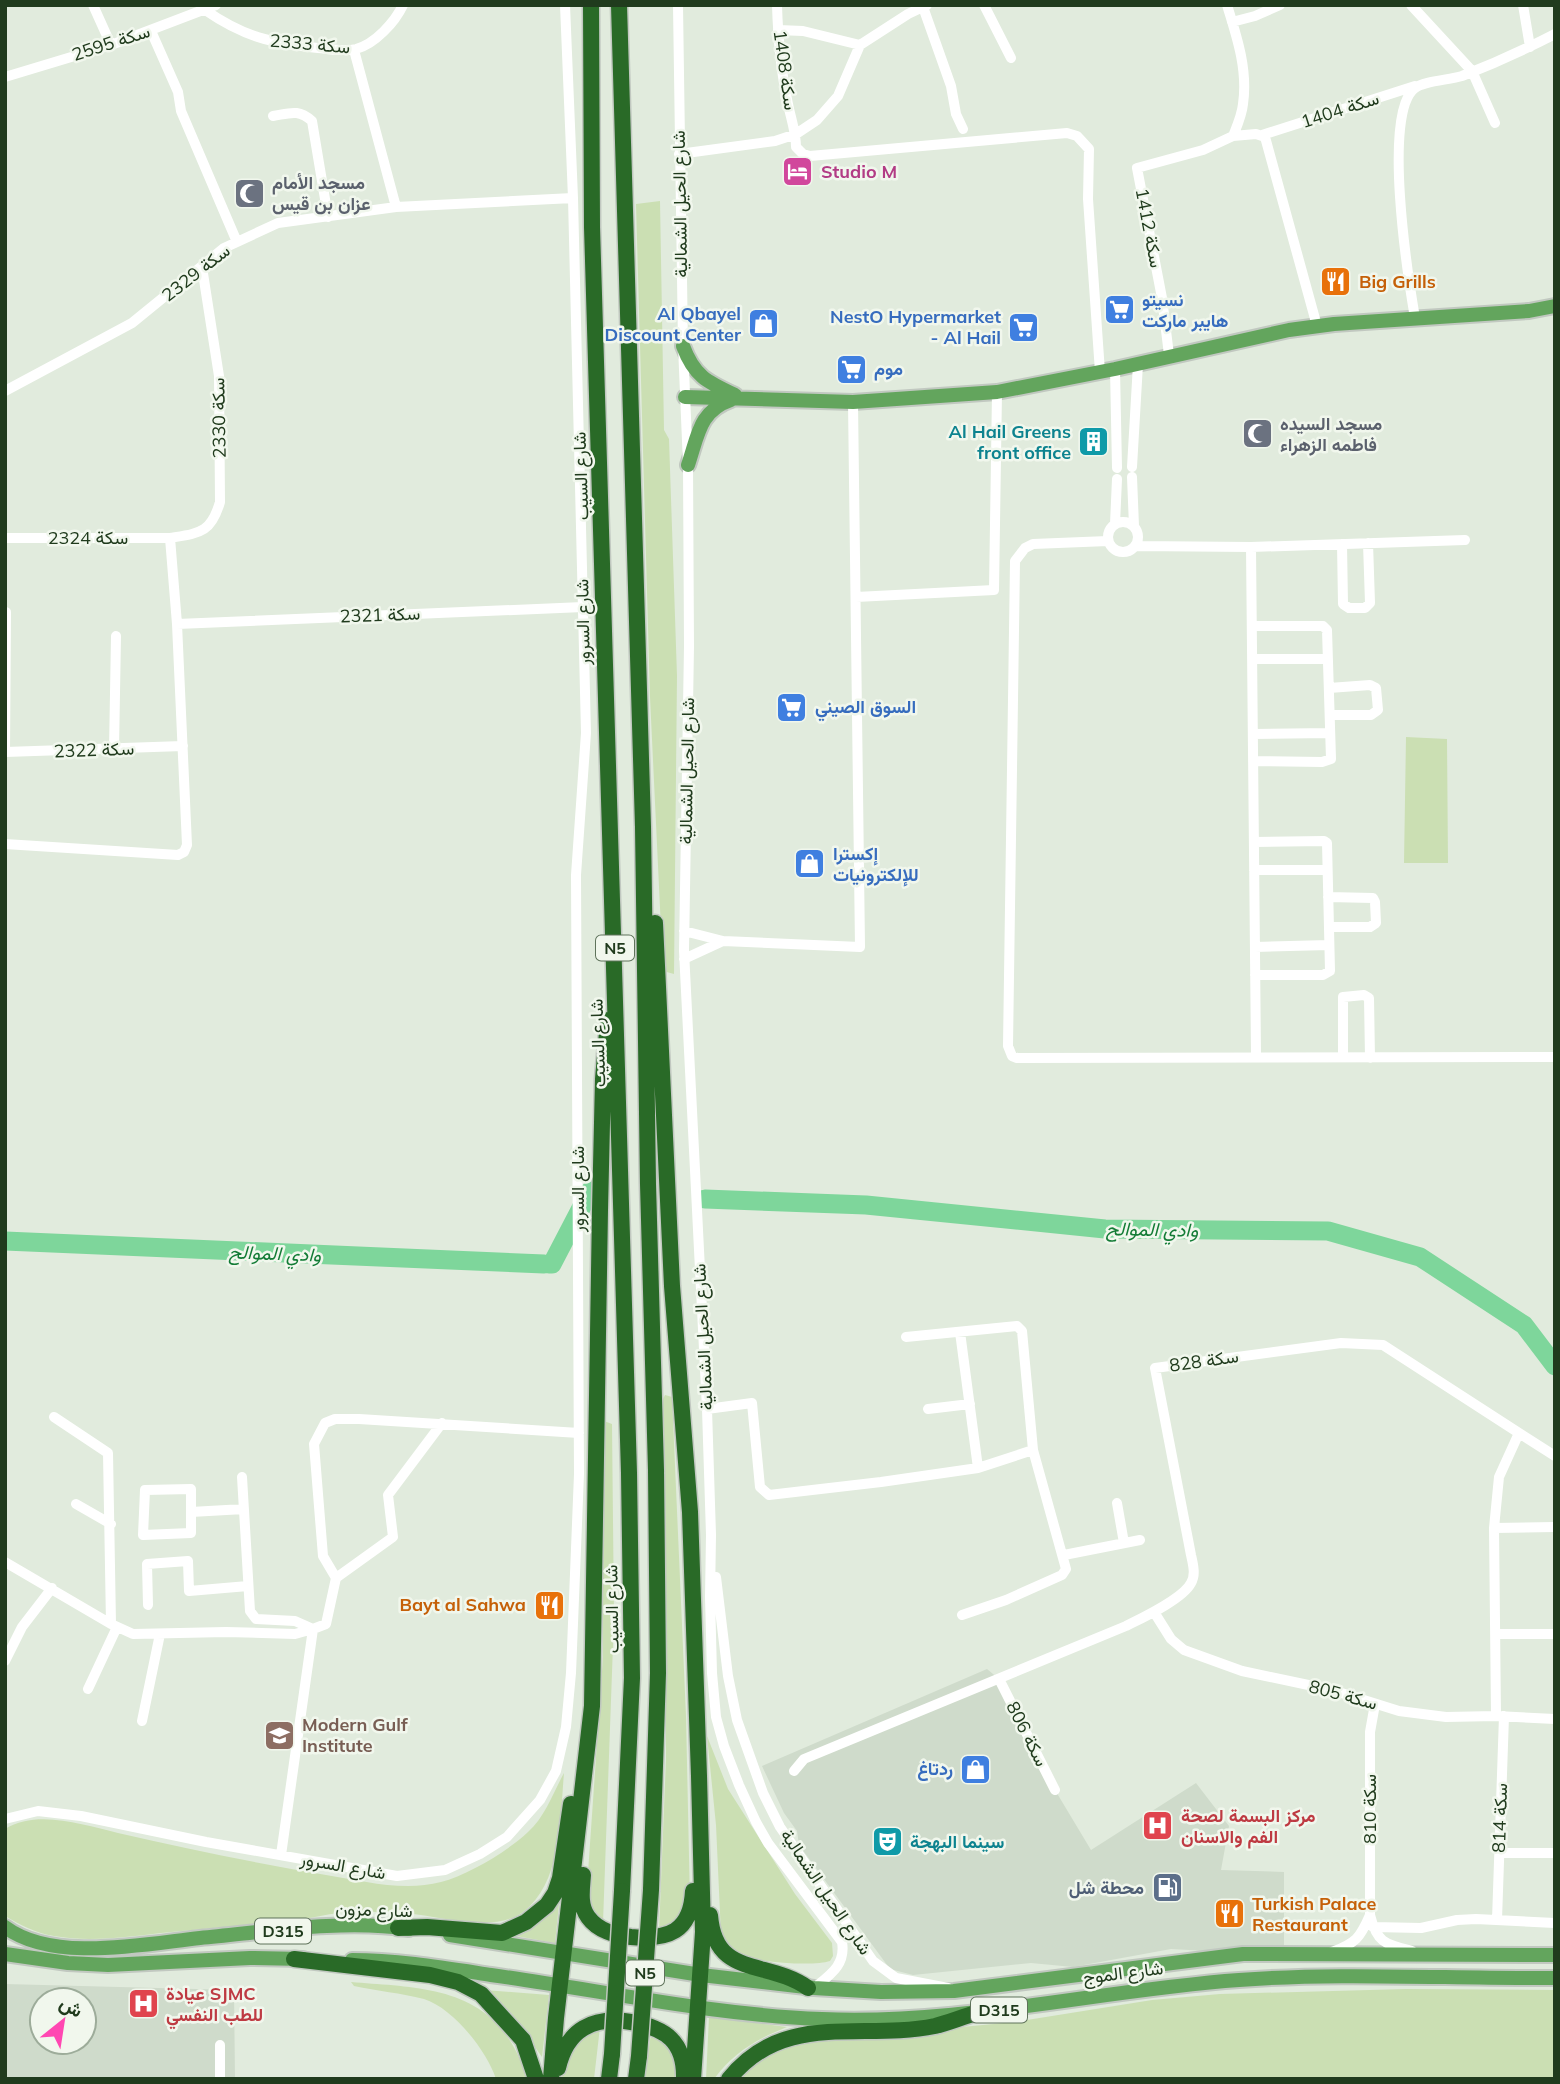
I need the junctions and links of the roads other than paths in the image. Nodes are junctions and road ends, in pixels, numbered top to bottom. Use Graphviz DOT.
graph roads {
  1 [pos="93,5"];
  2 [pos="216,5"];
  3 [pos="403,5"];
  4 [pos="565,5"];
  5 [pos="591,5"];
  6 [pos="619,5"];
  7 [pos="678,5"];
  8 [pos="777,5"];
  9 [pos="984,5"];
  10 [pos="1227,5"];
  11 [pos="1280,5"];
  12 [pos="1411,5"];
  13 [pos="1523,5"];
  14 [pos="925,6"];
  15 [pos="205,10"];
  16 [pos="1232,22"];
  17 [pos="778,30"];
  18 [pos="151,31"];
  19 [pos="1555,34"];
  20 [pos="111,45"];
  21 [pos="860,45"];
  22 [pos="1530,47"];
  23 [pos="354,50"];
  24 [pos="1011,58"];
  25 [pos="1472,71"];
  26 [pos="5,77"];
  27 [pos="1417,86"];
  28 [pos="274,116"];
  29 [pos="1496,123"];
  30 [pos="963,129"];
  31 [pos="796,134"];
  32 [pos="1262,135"];
  33 [pos="1233,136"];
  34 [pos="679,154"];
  35 [pos="573,198"];
  36 [pos="396,207"];
  37 [pos="328,217"];
  38 [pos="237,242"];
  39 [pos="202,267"];
  40 [pos="1555,306"];
  41 [pos="1415,318"];
  42 [pos="1317,326"];
  43 [pos="683,346"];
  44 [pos="1169,355"];
  45 [pos="1138,364"];
  46 [pos="1108,371"];
  47 [pos="5,391"];
  48 [pos="997,392"];
  49 [pos="685,397"];
  50 [pos="739,397"];
  51 [pos="853,402"];
  52 [pos="688,465"];
  53 [pos="1115,524"];
  54 [pos="1134,526"];
  55 [pos="5,538"];
  56 [pos="170,538"];
  57 [pos="1465,540"];
  58 [pos="1108,541"];
  59 [pos="1368,543"];
  60 [pos="1342,544"];
  61 [pos="1136,546"];
  62 [pos="1251,547"];
  63 [pos="856,597"];
  64 [pos="583,607"];
  65 [pos="6,612"];
  66 [pos="177,624"];
  67 [pos="1252,626"];
  68 [pos="116,636"];
  69 [pos="1252,659"];
  70 [pos="1328,659"];
  71 [pos="1329,688"];
  72 [pos="1329,715"];
  73 [pos="1330,733"];
  74 [pos="1253,734"];
  75 [pos="183,746"];
  76 [pos="114,750"];
  77 [pos="5,752"];
  78 [pos="1253,761"];
  79 [pos="643,827"];
  80 [pos="1254,842"];
  81 [pos="5,844"];
  82 [pos="1254,870"];
  83 [pos="1327,870"];
  84 [pos="1328,897"];
  85 [pos="1329,928"];
  86 [pos="614,930"];
  87 [pos="684,931"];
  88 [pos="723,941"];
  89 [pos="1329,945"];
  90 [pos="1255,947"];
  91 [pos="684,959"];
  92 [pos="1255,975"];
  93 [pos="1255,1056"];
  94 [pos="1343,1057"];
  95 [pos="1555,1057"];
  96 [pos="1370,1058"];
  97 [pos="960,1332"];
  98 [pos="906,1337"];
  99 [pos="970,1404"];
  100 [pos="707,1409"];
  101 [pos="928,1409"];
  102 [pos="54,1417"];
  103 [pos="442,1423"];
  104 [pos="579,1433"];
  105 [pos="1519,1433"];
  106 [pos="1033,1450"];
  107 [pos="1555,1456"];
  108 [pos="978,1468"];
  109 [pos="242,1476"];
  110 [pos="1117,1503"];
  111 [pos="76,1504"];
  112 [pos="244,1509"];
  113 [pos="191,1511"];
  114 [pos="111,1524"];
  115 [pos="1555,1527"];
  116 [pos="1494,1528"];
  117 [pos="712,1535"];
  118 [pos="1140,1540"];
  119 [pos="1124,1543"];
  120 [pos="1064,1555"];
  121 [pos="5,1562"];
  122 [pos="337,1578"];
  123 [pos="248,1586"];
  124 [pos="52,1588"];
  125 [pos="148,1605"];
  126 [pos="1154,1612"];
  127 [pos="962,1615"];
  128 [pos="114,1625"];
  129 [pos="313,1629"];
  130 [pos="160,1634"];
  131 [pos="1497,1634"];
  132 [pos="1555,1634"];
  133 [pos="5,1661"];
  134 [pos="999,1679"];
  135 [pos="88,1689"];
  136 [pos="1376,1704"];
  137 [pos="592,1706"];
  138 [pos="1500,1716"];
  139 [pos="1555,1719"];
  140 [pos="142,1721"];
  141 [pos="794,1771"];
  142 [pos="583,1786"];
  143 [pos="1055,1790"];
  144 [pos="5,1806"];
  145 [pos="700,1806"];
  146 [pos="9,1817"];
  147 [pos="756,1822"];
  148 [pos="780,1827"];
  149 [pos="699,1830"];
  150 [pos="1499,1853"];
  151 [pos="1555,1853"];
  152 [pos="281,1855"];
  153 [pos="1370,1914"];
  154 [pos="1497,1920"];
  155 [pos="1555,1923"];
  156 [pos="5,1927"];
  157 [pos="1373,1927"];
  158 [pos="398,1928"];
  159 [pos="564,1952"];
  160 [pos="5,1954"];
  161 [pos="1431,1955"];
  162 [pos="1555,1955"];
  163 [pos="1324,1956"];
  164 [pos="294,1959"];
  165 [pos="701,1975"];
  166 [pos="1555,1978"];
  167 [pos="560,1985"];
  168 [pos="811,1988"];
  169 [pos="954,1991"];
  170 [pos="698,2007"];
  171 [pos="976,2013"];
  172 [pos="220,2045"];
  173 [pos="220,2079"];
  174 [pos="536,2079"];
  175 [pos="551,2079"];
  176 [pos="557,2079"];
  177 [pos="609,2079"];
  178 [pos="636,2079"];
  179 [pos="684,2079"];
  180 [pos="693,2079"];
  181 [pos="729,2079"];
  1 -- 20 [label="street"];
  2 -- 15 [label="street, سكة 2595"];
  3 -- 23 [label="street, سكة 2333"];
  4 -- 35 [label="street, شارع السرور"];
  5 -- 86 [label="highway, شارع السيب / N5"];
  6 -- 79 [label="highway, N5"];
  7 -- 34 [label="street, شارع الحيل الشمالية"];
  8 -- 17 [label="street, سكة 1408"];
  9 -- 24 [label="street"];
  10 -- 16 [label="street"];
  11 -- 16 [label="street"];
  12 -- 25 [label="street"];
  13 -- 22 [label="street"];
  14 -- 21 [label="street"];
  14 -- 30 [label="street"];
  15 -- 18 [label="street, سكة 2595"];
  15 -- 23 [label="street, سكة 2333"];
  16 -- 33 [label="street"];
  17 -- 21 [label="street"];
  17 -- 31 [label="street, سكة 1408"];
  18 -- 20 [label="street, سكة 2595"];
  18 -- 38 [label="street"];
  19 -- 22 [label="street"];
  20 -- 26 [label="street, سكة 2595"];
  21 -- 31 [label="street"];
  22 -- 25 [label="street"];
  23 -- 36 [label="street"];
  25 -- 27 [label="street, سكة 1404"];
  25 -- 29 [label="street"];
  27 -- 32 [label="street, سكة 1404"];
  27 -- 41 [label="street"];
  28 -- 37 [label="street"];
  31 -- 34 [label="street"];
  31 -- 46 [label="street"];
  32 -- 33 [label="street, سكة 1404"];
  32 -- 42 [label="street"];
  33 -- 44 [label="street, سكة 1412"];
  34 -- 43 [label="street, شارع الحيل الشمالية"];
  35 -- 36 [label="street, سكة 2329"];
  35 -- 64 [label="street, شارع السرور"];
  36 -- 37 [label="street, سكة 2329"];
  37 -- 38 [label="street, سكة 2329"];
  38 -- 39 [label="street, سكة 2329"];
  39 -- 47 [label="street, سكة 2329"];
  39 -- 56 [label="street, سكة 2330"];
  40 -- 41 [label="main road"];
  41 -- 42 [label="main road"];
  42 -- 44 [label="main road"];
  43 -- 49 [label="street, شارع الحيل الشمالية"];
  43 -- 50 [label="main road"];
  44 -- 45 [label="main road"];
  45 -- 46 [label="main road"];
  45 -- 54 [label="street"];
  46 -- 48 [label="main road"];
  46 -- 53 [label="street"];
  48 -- 51 [label="main road"];
  48 -- 63 [label="street"];
  49 -- 50 [label="main road"];
  49 -- 52 [label="street, شارع الحيل الشمالية"];
  50 -- 51 [label="main road"];
  50 -- 52 [label="main road"];
  51 -- 63 [label="street"];
  52 -- 87 [label="street, شارع الحيل الشمالية"];
  53 -- 54 [label="street"];
  53 -- 58 [label="street"];
  54 -- 61 [label="street"];
  55 -- 56 [label="street, سكة 2324"];
  56 -- 66 [label="street"];
  57 -- 59 [label="street"];
  58 -- 61 [label="street"];
  58 -- 93 [label="street"];
  59 -- 60 [label="street"];
  59 -- 60 [label="street"];
  60 -- 62 [label="street"];
  61 -- 62 [label="street"];
  62 -- 67 [label="street"];
  63 -- 88 [label="street"];
  64 -- 66 [label="street, سكة 2321"];
  64 -- 104 [label="street, شارع السرور"];
  65 -- 77 [label="street"];
  66 -- 75 [label="street"];
  67 -- 69 [label="street"];
  67 -- 70 [label="street"];
  68 -- 76 [label="street"];
  69 -- 70 [label="street"];
  69 -- 74 [label="street"];
  70 -- 71 [label="street"];
  71 -- 72 [label="street"];
  71 -- 72 [label="street"];
  72 -- 73 [label="street"];
  73 -- 74 [label="street"];
  73 -- 78 [label="street"];
  74 -- 78 [label="street"];
  75 -- 76 [label="street, سكة 2322"];
  75 -- 81 [label="street"];
  76 -- 77 [label="street, سكة 2322"];
  78 -- 80 [label="street"];
  79 -- 145 [label="highway"];
  79 -- 178 [label="highway, N5, bridge"];
  80 -- 82 [label="street"];
  80 -- 83 [label="street"];
  82 -- 83 [label="street"];
  82 -- 90 [label="street"];
  83 -- 84 [label="street"];
  84 -- 85 [label="street"];
  84 -- 85 [label="street"];
  85 -- 89 [label="street"];
  86 -- 137 [label="highway"];
  86 -- 177 [label="highway, شارع السيب / N5, bridge"];
  87 -- 88 [label="street"];
  87 -- 91 [label="street, شارع الحيل الشمالية"];
  88 -- 91 [label="street"];
  89 -- 90 [label="street"];
  89 -- 92 [label="street"];
  90 -- 92 [label="street"];
  91 -- 100 [label="street, شارع الحيل الشمالية"];
  92 -- 93 [label="street"];
  93 -- 94 [label="street"];
  94 -- 96 [label="street"];
  94 -- 96 [label="street"];
  95 -- 96 [label="street"];
  97 -- 98 [label="street"];
  97 -- 99 [label="street"];
  97 -- 106 [label="street"];
  99 -- 101 [label="street"];
  99 -- 108 [label="street"];
  100 -- 108 [label="street"];
  100 -- 117 [label="street, شارع الحيل الشمالية"];
  102 -- 114 [label="street"];
  103 -- 104 [label="street"];
  103 -- 122 [label="street"];
  103 -- 122 [label="street"];
  104 -- 152 [label="street, شارع السرور"];
  105 -- 107 [label="street"];
  105 -- 116 [label="street"];
  105 -- 126 [label="street, سكة 828"];
  106 -- 108 [label="street"];
  106 -- 120 [label="street"];
  109 -- 112 [label="street"];
  110 -- 119 [label="street"];
  111 -- 114 [label="street"];
  112 -- 113 [label="street"];
  112 -- 123 [label="street"];
  113 -- 113 [label="street"];
  114 -- 128 [label="street"];
  115 -- 116 [label="street"];
  116 -- 131 [label="street"];
  117 -- 147 [label="street, شارع الحيل الشمالية"];
  117 -- 148 [label="street, شارع الحيل الشمالية"];
  118 -- 119 [label="street"];
  119 -- 120 [label="street"];
  120 -- 127 [label="street"];
  121 -- 124 [label="street"];
  122 -- 129 [label="street"];
  123 -- 125 [label="street"];
  123 -- 129 [label="street"];
  124 -- 128 [label="street"];
  124 -- 133 [label="street"];
  126 -- 134 [label="street, سكة 828"];
  126 -- 136 [label="street, سكة 805"];
  128 -- 130 [label="street"];
  128 -- 135 [label="street"];
  129 -- 130 [label="street"];
  129 -- 152 [label="street"];
  130 -- 140 [label="street"];
  131 -- 132 [label="street"];
  131 -- 138 [label="street"];
  134 -- 141 [label="street, سكة 828"];
  134 -- 143 [label="street, سكة 806"];
  136 -- 138 [label="street, سكة 805"];
  136 -- 153 [label="street, سكة 810"];
  137 -- 142 [label="highway"];
  137 -- 158 [label="highway"];
  138 -- 139 [label="street, سكة 805"];
  138 -- 150 [label="street, سكة 814"];
  142 -- 149 [label="highway"];
  142 -- 159 [label="highway"];
  144 -- 146 [label="street"];
  145 -- 149 [label="highway"];
  145 -- 168 [label="highway"];
  146 -- 152 [label="street, شارع السرور"];
  147 -- 148 [label="street"];
  147 -- 168 [label="street, شارع الحيل الشمالية"];
  148 -- 169 [label="street, شارع الحيل الشمالية"];
  149 -- 165 [label="highway"];
  150 -- 151 [label="street"];
  150 -- 154 [label="street, سكة 814"];
  153 -- 157 [label="street, سكة 810"];
  153 -- 163 [label="street, سكة 810"];
  154 -- 155 [label="street"];
  154 -- 157 [label="street"];
  156 -- 158 [label="main road, شارع مزون / D315"];
  157 -- 161 [label="street"];
  158 -- 159 [label="main road, شارع مزون / D315"];
  159 -- 165 [label="main road, شارع مزون / D315"];
  159 -- 167 [label="highway"];
  160 -- 164 [label="main road, D315"];
  161 -- 162 [label="main road, شارع الموج / D315"];
  161 -- 163 [label="main road, شارع الموج / D315"];
  163 -- 169 [label="main road, شارع الموج / D315"];
  164 -- 167 [label="main road, D315"];
  164 -- 174 [label="highway"];
  165 -- 168 [label="main road, شارع الموج / D315"];
  165 -- 170 [label="highway"];
  166 -- 171 [label="main road, شارع الموج / D315"];
  167 -- 170 [label="main road, D315"];
  167 -- 175 [label="highway"];
  168 -- 169 [label="main road, شارع الموج / D315"];
  170 -- 171 [label="main road, شارع الموج / D315"];
  170 -- 180 [label="highway"];
  171 -- 181 [label="highway"];
  172 -- 173 [label="street"];
  176 -- 179 [label="highway"];
}
